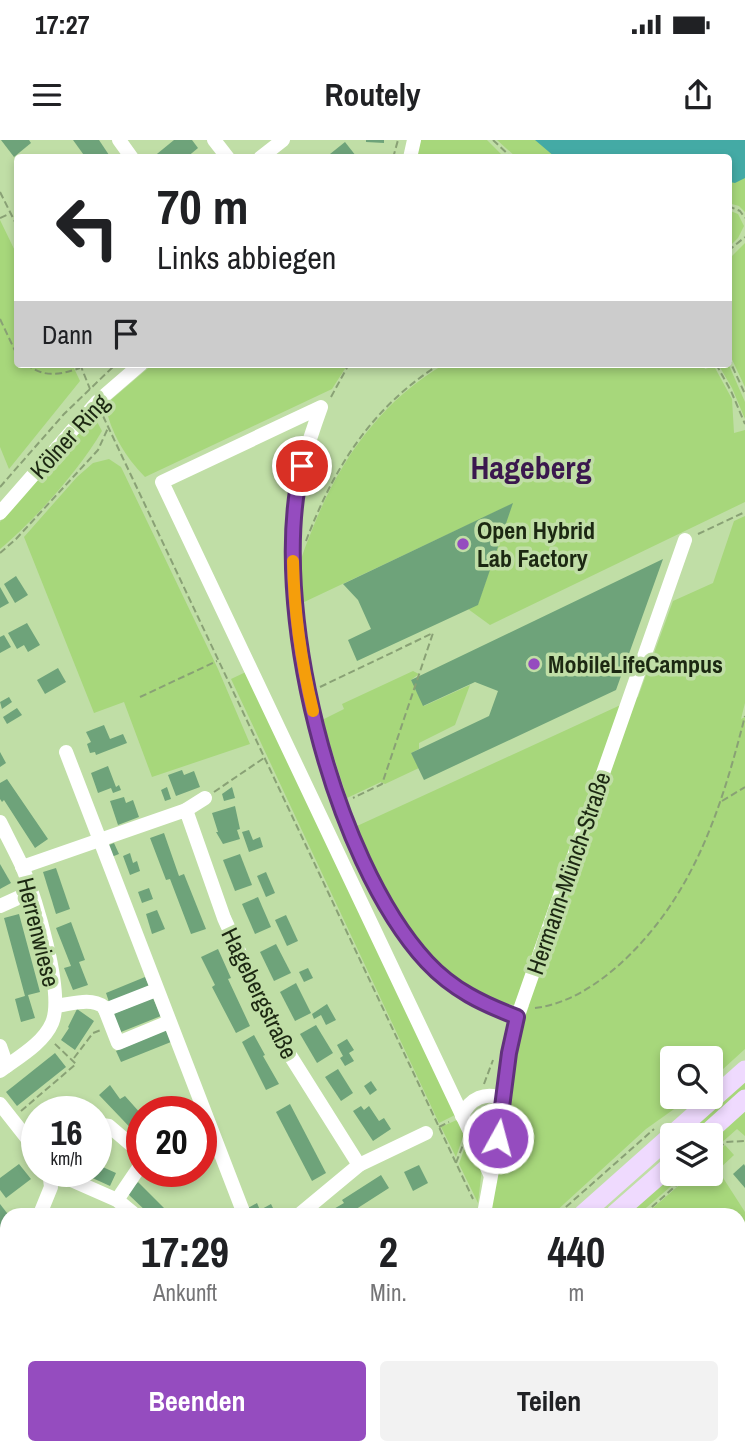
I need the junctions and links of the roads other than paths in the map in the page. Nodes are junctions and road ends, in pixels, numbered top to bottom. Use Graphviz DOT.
graph roads {
  1 [pos="283,140"];
  2 [pos="265,154"];
  3 [pos="136,368"];
  4 [pos="0,513"];
  5 [pos="685,540"];
  6 [pos="66,752"];
  7 [pos="205,798"];
  8 [pos="186,810"];
  9 [pos="0,822"];
  10 [pos="99,840"];
  11 [pos="22,867"];
  12 [pos="31,892"];
  13 [pos="0,906"];
  14 [pos="151,992"];
  15 [pos="56,1006"];
  16 [pos="105,1010"];
  17 [pos="519,1013"];
  18 [pos="164,1024"];
  19 [pos="0,1046"];
  20 [pos="3,1068"];
  21 [pos="745,1070"];
  22 [pos="195,1096"];
  23 [pos="503,1099"];
  24 [pos="745,1099"];
  25 [pos="0,1104"];
  26 [pos="461,1116"];
  27 [pos="718,1123"];
  28 [pos="112,1129"];
  29 [pos="21,1131"];
  30 [pos="426,1133"];
  31 [pos="126,1140"];
  32 [pos="217,1151"];
  33 [pos="359,1165"];
  34 [pos="491,1174"];
  35 [pos="660,1175"];
  36 [pos="51,1187"];
  37 [pos="87,1187"];
  38 [pos="126,1187"];
  39 [pos="117,1200"];
  40 [pos="42,1208"];
  41 [pos="127,1208"];
  42 [pos="241,1208"];
  43 [pos="307,1208"];
  44 [pos="485,1208"];
  45 [pos="590,1208"];
  46 [pos="622,1208"];
  1 -- 2 [label="street"];
  3 -- 4 [label="street, Kölner Ring"];
  5 -- 17 [label="street, Hermann-Münch-Straße"];
  6 -- 10 [label="street"];
  7 -- 8 [label="street"];
  8 -- 10 [label="street"];
  8 -- 33 [label="street, Hagebergstraße"];
  9 -- 11 [label="street, Herrenwiese"];
  10 -- 11 [label="street"];
  10 -- 22 [label="street"];
  11 -- 12 [label="street, Herrenwiese"];
  12 -- 13 [label="street"];
  12 -- 15 [label="street, Herrenwiese"];
  14 -- 16 [label="street"];
  15 -- 16 [label="street, Herrenwiese"];
  15 -- 20 [label="street, Herrenwiese"];
  16 -- 18 [label="street"];
  17 -- 23 [label="street, Hermann-Münch-Straße"];
  17 -- 26 [label="street"];
  19 -- 20 [label="street"];
  21 -- 45 [label="main road"];
  23 -- 26 [label="street"];
  23 -- 34 [label="street, Hermann-Münch-Straße"];
  24 -- 27 [label="main road"];
  25 -- 29 [label="street"];
  26 -- 34 [label="street"];
  28 -- 31 [label="street"];
  30 -- 33 [label="street"];
  32 -- 42 [label="street"];
  33 -- 43 [label="street"];
  34 -- 44 [label="street, Hermann-Münch-Straße"];
  35 -- 46 [label="main road"];
  36 -- 40 [label="street"];
  37 -- 39 [label="street"];
  38 -- 39 [label="street"];
  39 -- 41 [label="street"];
}
